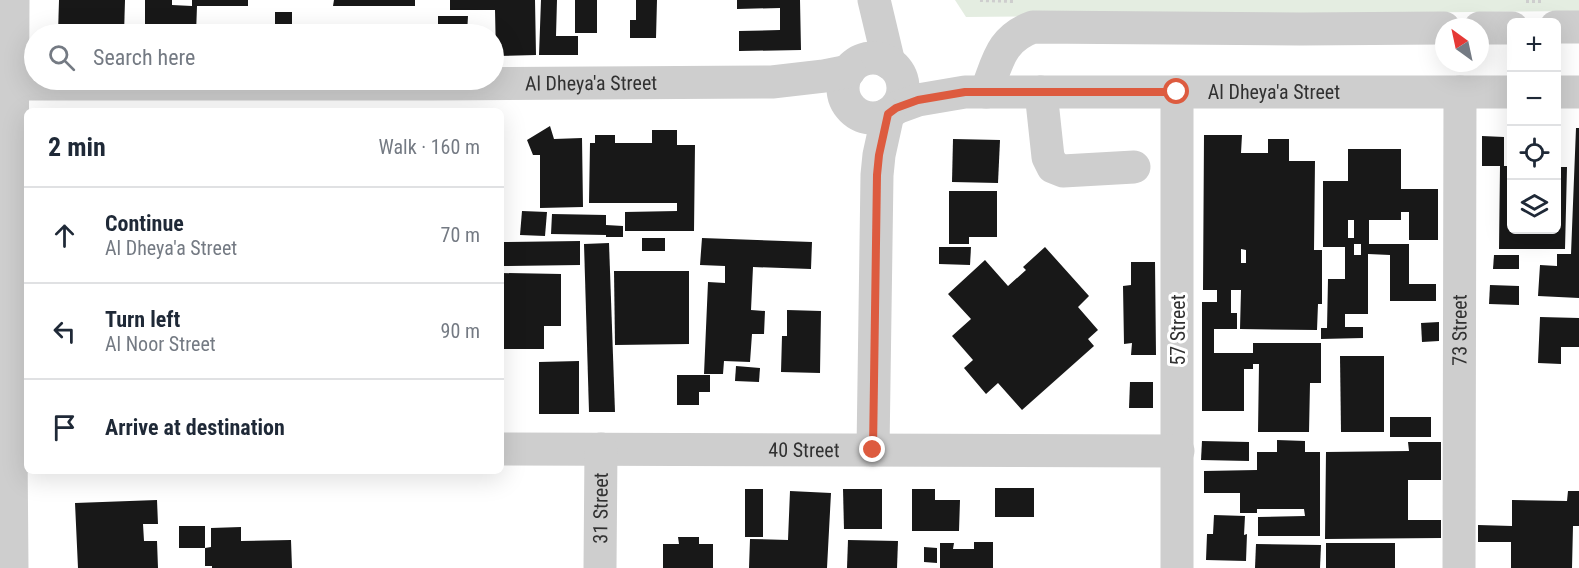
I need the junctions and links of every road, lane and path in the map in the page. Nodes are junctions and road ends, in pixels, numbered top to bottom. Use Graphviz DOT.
graph roads {
  1 [pos="13,0"];
  2 [pos="873,0"];
  3 [pos="1561,27"];
  4 [pos="1579,27"];
  5 [pos="1435,28"];
  6 [pos="1489,28"];
  7 [pos="1507,28"];
  8 [pos="13,84"];
  9 [pos="24,84"];
  10 [pos="874,87"];
  11 [pos="193,90"];
  12 [pos="975,92"];
  13 [pos="1041,92"];
  14 [pos="1177,92"];
  15 [pos="1460,92"];
  16 [pos="1507,92"];
  17 [pos="1561,92"];
  18 [pos="1579,92"];
  19 [pos="433,98"];
  20 [pos="1134,167"];
  21 [pos="19,447"];
  22 [pos="504,449"];
  23 [pos="601,449"];
  24 [pos="873,450"];
  25 [pos="1178,451"];
  26 [pos="12,568"];
  27 [pos="600,568"];
  28 [pos="1177,568"];
  29 [pos="1459,568"];
  1 -- 8 [label="street"];
  2 -- 10 [label="street"];
  3 -- 4 [label="street"];
  5 -- 12 [label="street"];
  6 -- 7 [label="street"];
  8 -- 9 [label="street, Al Dheya'a Street"];
  8 -- 21 [label="street"];
  10 -- 12 [label="street, Al Dheya'a Street"];
  10 -- 19 [label="street, Al Dheya'a Street"];
  10 -- 24 [label="street"];
  11 -- 19 [label="street, Al Dheya'a Street"];
  12 -- 13 [label="street, Al Dheya'a Street"];
  13 -- 14 [label="street, Al Dheya'a Street"];
  13 -- 20 [label="street"];
  14 -- 15 [label="street, Al Dheya'a Street"];
  14 -- 25 [label="street, 57 Street"];
  15 -- 16 [label="street, Al Dheya'a Street"];
  15 -- 29 [label="street, 73 Street"];
  17 -- 18 [label="street"];
  21 -- 26 [label="street"];
  22 -- 23 [label="street, 40 Street"];
  23 -- 24 [label="street, 40 Street"];
  23 -- 27 [label="street, 31 Street"];
  24 -- 25 [label="street, 40 Street"];
  25 -- 28 [label="street, 57 Street"];
}
